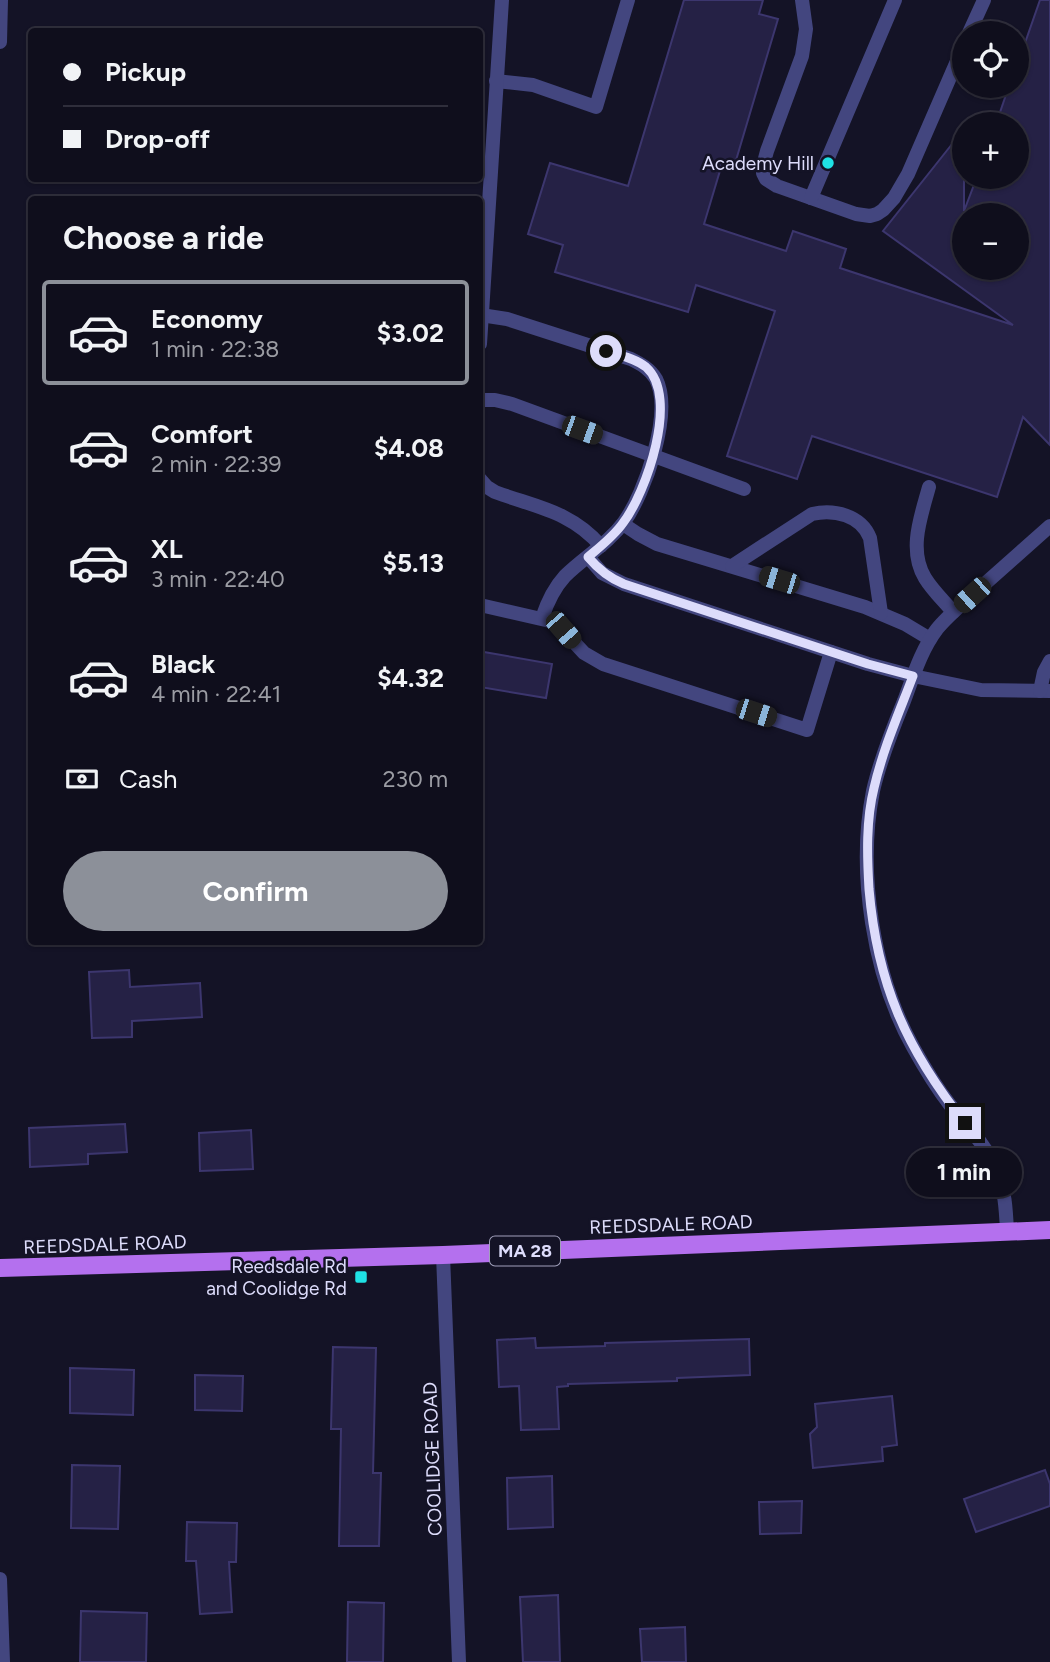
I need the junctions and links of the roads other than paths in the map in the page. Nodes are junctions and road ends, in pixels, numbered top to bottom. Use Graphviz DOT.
graph roads {
  1 [pos="1,0"];
  2 [pos="502,0"];
  3 [pos="628,0"];
  4 [pos="802,0"];
  5 [pos="895,0"];
  6 [pos="984,0"];
  7 [pos="974,21"];
  8 [pos="0,42"];
  9 [pos="952,72"];
  10 [pos="496,81"];
  11 [pos="811,198"];
  12 [pos="483,284"];
  13 [pos="483,315"];
  14 [pos="483,400"];
  15 [pos="653,455"];
  16 [pos="483,482"];
  17 [pos="929,487"];
  18 [pos="744,489"];
  19 [pos="623,524"];
  20 [pos="1050,526"];
  21 [pos="601,546"];
  22 [pos="588,557"];
  23 [pos="732,566"];
  24 [pos="483,606"];
  25 [pos="953,612"];
  26 [pos="881,613"];
  27 [pos="542,618"];
  28 [pos="930,639"];
  29 [pos="831,652"];
  30 [pos="1050,661"];
  31 [pos="913,676"];
  32 [pos="1045,691"];
  33 [pos="1050,1230"];
  34 [pos="1007,1231"];
  35 [pos="443,1255"];
  36 [pos="0,1268"];
  37 [pos="0,1579"];
  38 [pos="3,1662"];
  39 [pos="459,1662"];
  1 -- 8 [label="street"];
  2 -- 10 [label="street"];
  3 -- 10 [label="street"];
  4 -- 11 [label="street"];
  5 -- 11 [label="street"];
  6 -- 7 [label="street"];
  9 -- 11 [label="street"];
  10 -- 12 [label="street"];
  13 -- 15 [label="street"];
  14 -- 15 [label="street"];
  15 -- 18 [label="street"];
  15 -- 19 [label="street"];
  16 -- 21 [label="street"];
  17 -- 25 [label="street"];
  19 -- 21 [label="street"];
  19 -- 23 [label="street"];
  20 -- 25 [label="street"];
  21 -- 22 [label="street"];
  22 -- 27 [label="street"];
  22 -- 29 [label="street"];
  23 -- 26 [label="street"];
  23 -- 26 [label="street"];
  24 -- 27 [label="street"];
  25 -- 28 [label="street"];
  26 -- 28 [label="street"];
  27 -- 29 [label="street"];
  28 -- 31 [label="street"];
  29 -- 31 [label="street"];
  30 -- 32 [label="street"];
  31 -- 32 [label="street"];
  31 -- 34 [label="street"];
  33 -- 34 [label="main road, REEDSDALE ROAD / MA 28"];
  34 -- 35 [label="main road, REEDSDALE ROAD / MA 28"];
  35 -- 36 [label="main road, REEDSDALE ROAD / MA 28"];
  35 -- 39 [label="street, COOLIDGE ROAD"];
  37 -- 38 [label="street"];
}
